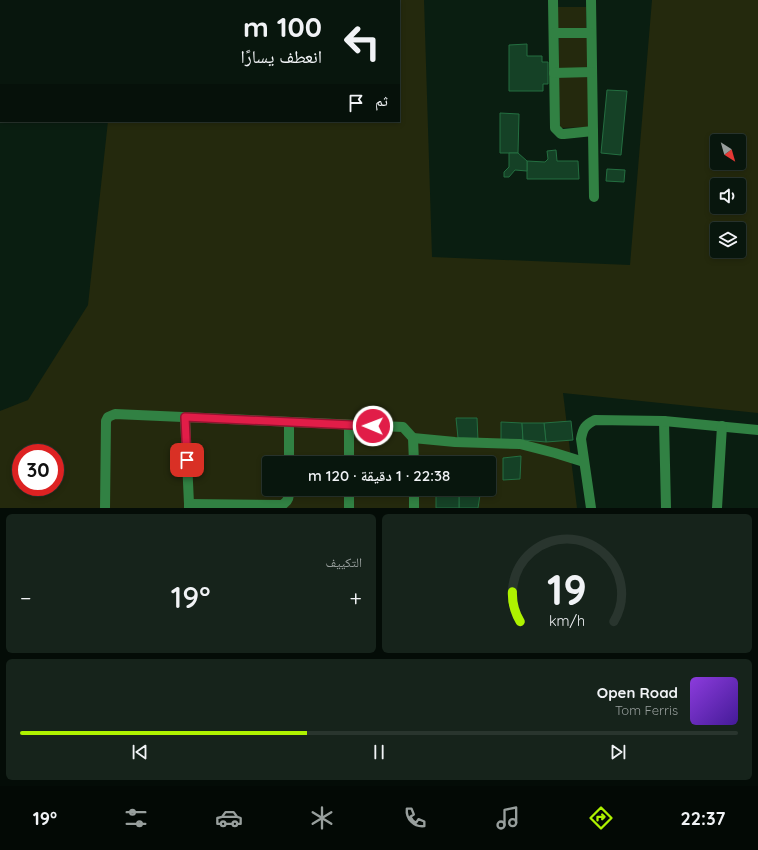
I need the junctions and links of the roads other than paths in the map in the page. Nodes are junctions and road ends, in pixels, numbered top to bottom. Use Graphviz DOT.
graph roads {
  1 [pos="553,0"];
  2 [pos="591,0"];
  3 [pos="554,33"];
  4 [pos="591,33"];
  5 [pos="592,72"];
  6 [pos="554,73"];
  7 [pos="593,131"];
  8 [pos="594,196"];
  9 [pos="185,417"];
  10 [pos="664,421"];
  11 [pos="289,422"];
  12 [pos="349,425"];
  13 [pos="722,426"];
  14 [pos="758,430"];
  15 [pos="413,438"];
  16 [pos="289,456"];
  17 [pos="349,456"];
  18 [pos="414,456"];
  19 [pos="584,462"];
  20 [pos="288,496"];
  21 [pos="349,496"];
  22 [pos="414,496"];
  23 [pos="189,506"];
  24 [pos="105,508"];
  25 [pos="348,508"];
  26 [pos="414,508"];
  27 [pos="592,508"];
  28 [pos="666,508"];
  29 [pos="718,508"];
  1 -- 3 [label="street"];
  2 -- 4 [label="street"];
  3 -- 4 [label="street"];
  3 -- 6 [label="street"];
  4 -- 5 [label="street"];
  5 -- 6 [label="street"];
  5 -- 7 [label="street"];
  6 -- 7 [label="street"];
  7 -- 8 [label="street"];
  9 -- 11 [label="street"];
  9 -- 23 [label="street"];
  9 -- 24 [label="street"];
  10 -- 13 [label="street"];
  10 -- 19 [label="street"];
  10 -- 28 [label="street"];
  11 -- 12 [label="street"];
  11 -- 16 [label="street"];
  12 -- 15 [label="street"];
  12 -- 17 [label="street"];
  13 -- 14 [label="street"];
  13 -- 29 [label="street"];
  15 -- 18 [label="street"];
  15 -- 19 [label="street"];
  19 -- 27 [label="street"];
  20 -- 23 [label="street"];
  21 -- 25 [label="street"];
  22 -- 26 [label="street"];
}
